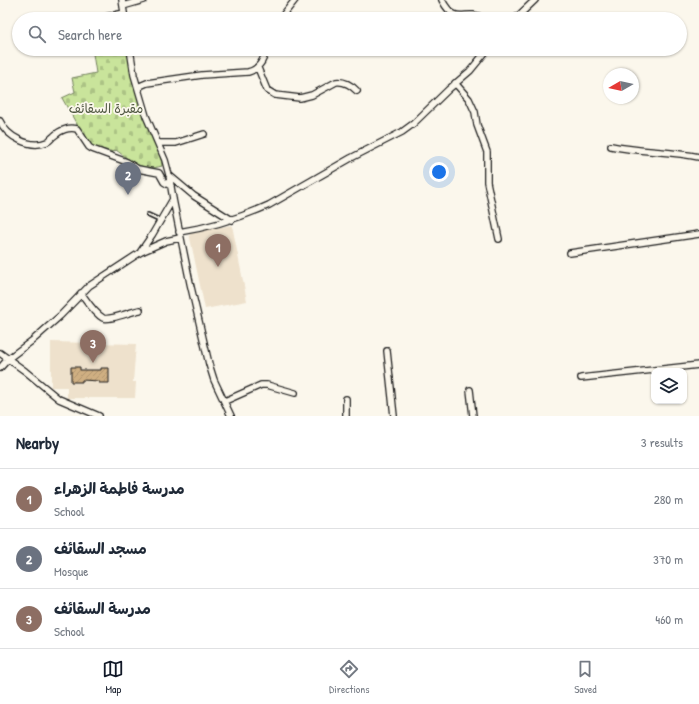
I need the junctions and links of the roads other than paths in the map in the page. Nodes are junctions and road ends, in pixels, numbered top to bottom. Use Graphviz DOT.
graph roads {
  1 [pos="122,0"];
  2 [pos="144,0"];
  3 [pos="295,0"];
  4 [pos="442,0"];
  5 [pos="536,0"];
  6 [pos="123,6"];
  7 [pos="124,12"];
  8 [pos="286,12"];
  9 [pos="451,12"];
  10 [pos="523,12"];
  11 [pos="131,56"];
  12 [pos="264,56"];
  13 [pos="482,56"];
  14 [pos="258,68"];
  15 [pos="455,83"];
  16 [pos="139,90"];
  17 [pos="357,90"];
  18 [pos="0,121"];
  19 [pos="204,134"];
  20 [pos="158,143"];
  21 [pos="611,146"];
  22 [pos="699,157"];
  23 [pos="169,175"];
  24 [pos="171,186"];
  25 [pos="173,199"];
  26 [pos="148,215"];
  27 [pos="232,220"];
  28 [pos="161,221"];
  29 [pos="699,234"];
  30 [pos="180,235"];
  31 [pos="499,239"];
  32 [pos="141,252"];
  33 [pos="570,253"];
  34 [pos="81,293"];
  35 [pos="140,310"];
  36 [pos="387,351"];
  37 [pos="0,353"];
  38 [pos="9,358"];
  39 [pos="699,365"];
  40 [pos="0,368"];
  41 [pos="581,378"];
  42 [pos="470,390"];
  43 [pos="295,394"];
  44 [pos="346,399"];
  45 [pos="225,401"];
  46 [pos="99,416"];
  47 [pos="231,416"];
  48 [pos="346,416"];
  49 [pos="394,416"];
  50 [pos="473,416"];
  1 -- 6 [label="street"];
  2 -- 6 [label="street"];
  3 -- 8 [label="street"];
  4 -- 9 [label="street"];
  5 -- 10 [label="street"];
  6 -- 7 [label="street"];
  11 -- 16 [label="street"];
  12 -- 14 [label="street"];
  13 -- 15 [label="street"];
  14 -- 16 [label="street"];
  14 -- 17 [label="street"];
  15 -- 27 [label="street"];
  15 -- 31 [label="street"];
  16 -- 20 [label="street"];
  18 -- 24 [label="street"];
  19 -- 20 [label="street"];
  20 -- 23 [label="street"];
  21 -- 22 [label="street"];
  23 -- 24 [label="street"];
  23 -- 27 [label="street"];
  24 -- 25 [label="street"];
  25 -- 28 [label="street"];
  25 -- 30 [label="street"];
  26 -- 28 [label="lane"];
  27 -- 30 [label="street"];
  28 -- 32 [label="street"];
  29 -- 33 [label="street"];
  30 -- 32 [label="street"];
  30 -- 45 [label="street"];
  32 -- 34 [label="street"];
  34 -- 35 [label="street"];
  34 -- 38 [label="street"];
  36 -- 49 [label="street"];
  37 -- 38 [label="street"];
  38 -- 40 [label="street"];
  38 -- 46 [label="street"];
  39 -- 41 [label="street"];
  42 -- 50 [label="street"];
  43 -- 45 [label="street"];
  44 -- 48 [label="street"];
  45 -- 47 [label="street"];
}
